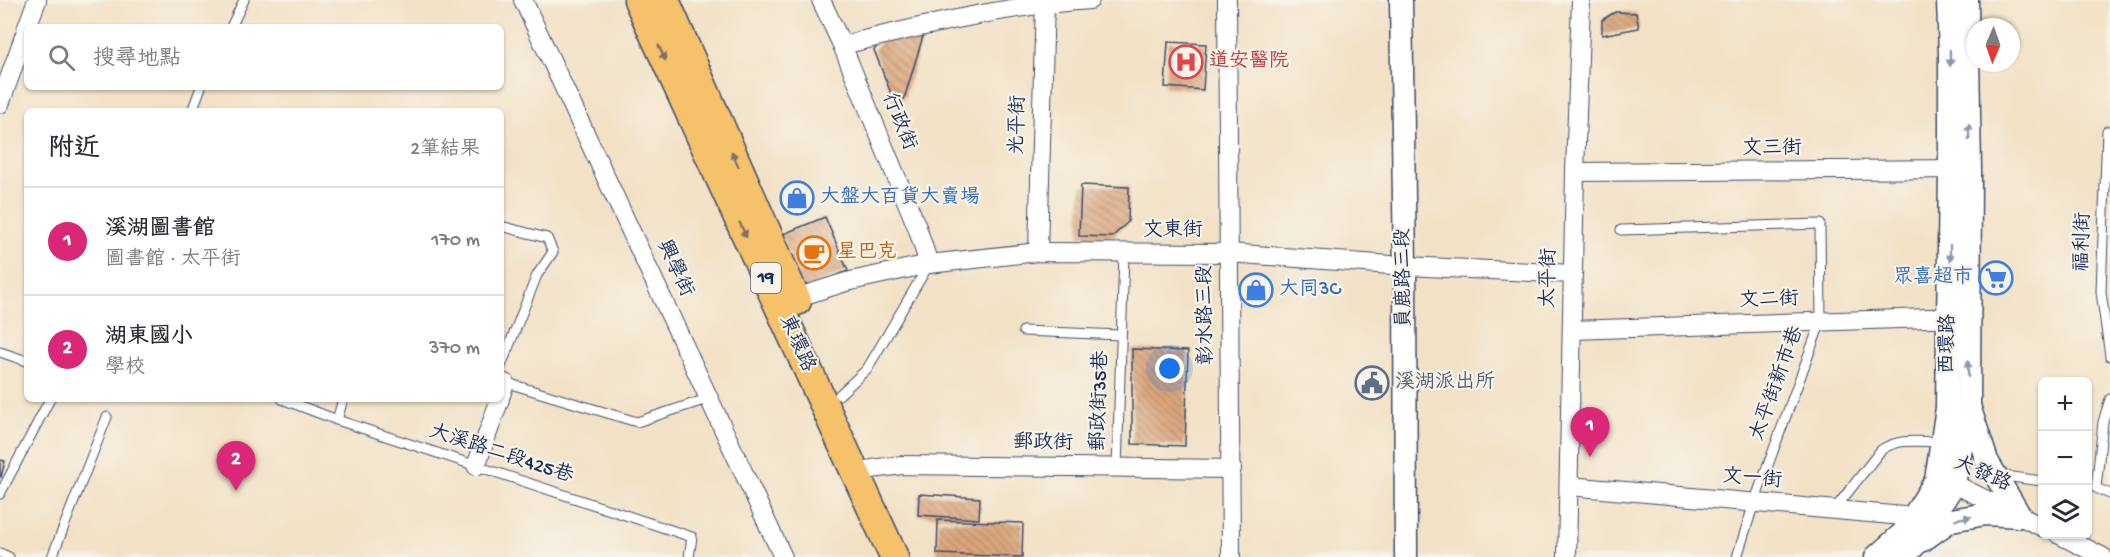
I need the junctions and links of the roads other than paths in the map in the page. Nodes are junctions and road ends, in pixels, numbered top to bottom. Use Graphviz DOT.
graph roads {
  1 [pos="37,0"];
  2 [pos="243,0"];
  3 [pos="523,0"];
  4 [pos="638,0"];
  5 [pos="665,0"];
  6 [pos="821,0"];
  7 [pos="1090,0"];
  8 [pos="1227,0"];
  9 [pos="1401,0"];
  10 [pos="1581,0"];
  11 [pos="1948,0"];
  12 [pos="1967,0"];
  13 [pos="1045,1"];
  14 [pos="28,24"];
  15 [pos="232,24"];
  16 [pos="24,36"];
  17 [pos="842,45"];
  18 [pos="200,90"];
  19 [pos="0,104"];
  20 [pos="193,108"];
  21 [pos="2110,132"];
  22 [pos="1960,169"];
  23 [pos="1575,172"];
  24 [pos="504,227"];
  25 [pos="1621,230"];
  26 [pos="1038,252"];
  27 [pos="1124,254"];
  28 [pos="1228,254"];
  29 [pos="930,264"];
  30 [pos="1405,266"];
  31 [pos="1573,274"];
  32 [pos="787,301"];
  33 [pos="1959,317"];
  34 [pos="1821,321"];
  35 [pos="1572,330"];
  36 [pos="1023,331"];
  37 [pos="1121,335"];
  38 [pos="0,352"];
  39 [pos="2110,356"];
  40 [pos="24,360"];
  41 [pos="504,379"];
  42 [pos="504,386"];
  43 [pos="839,396"];
  44 [pos="710,398"];
  45 [pos="2110,399"];
  46 [pos="48,402"];
  47 [pos="290,402"];
  48 [pos="342,402"];
  49 [pos="497,402"];
  50 [pos="1969,405"];
  51 [pos="107,417"];
  52 [pos="337,420"];
  53 [pos="1942,442"];
  54 [pos="476,466"];
  55 [pos="1117,468"];
  56 [pos="1232,469"];
  57 [pos="864,473"];
  58 [pos="1995,474"];
  59 [pos="2038,480"];
  60 [pos="1945,482"];
  61 [pos="1569,486"];
  62 [pos="2092,488"];
  63 [pos="0,494"];
  64 [pos="2110,494"];
  65 [pos="1754,502"];
  66 [pos="1834,510"];
  67 [pos="2020,516"];
  68 [pos="1922,518"];
  69 [pos="2038,525"];
  70 [pos="2068,539"];
  71 [pos="1909,552"];
  72 [pos="0,553"];
  73 [pos="9,557"];
  74 [pos="52,557"];
  75 [pos="689,557"];
  76 [pos="783,557"];
  77 [pos="894,557"];
  78 [pos="914,557"];
  79 [pos="1231,557"];
  80 [pos="1406,557"];
  81 [pos="1567,557"];
  82 [pos="1737,557"];
  83 [pos="1876,557"];
  84 [pos="2103,557"];
  1 -- 14 [label="street"];
  2 -- 15 [label="lane"];
  3 -- 44 [label="street, 興學街"];
  4 -- 32 [label="main road, 東環路 / 19, one-way"];
  32 -- 5 [label="main road, 東環路 / 19, one-way"];
  6 -- 17 [label="street, 行政街"];
  7 -- 13 [label="street"];
  8 -- 28 [label="street, 彰水路三段"];
  9 -- 30 [label="street, 員鹿路三段"];
  10 -- 23 [label="street, 太平街"];
  11 -- 22 [label="street, 西環路, one-way"];
  22 -- 12 [label="street, 西環路, one-way"];
  13 -- 17 [label="street"];
  13 -- 26 [label="street, 光平街"];
  16 -- 19 [label="street"];
  17 -- 29 [label="street, 行政街"];
  18 -- 20 [label="lane"];
  21 -- 39 [label="lane, 福利街"];
  22 -- 23 [label="street, 文三街"];
  22 -- 33 [label="street, 西環路"];
  23 -- 31 [label="street, 太平街"];
  24 -- 41 [label="lane"];
  25 -- 34 [label="lane, 太平街新市巷"];
  26 -- 27 [label="street, 文東街"];
  26 -- 29 [label="street, 文東街"];
  27 -- 28 [label="street, 文東街"];
  27 -- 37 [label="lane, 郵政街35巷"];
  28 -- 30 [label="street, 文東街"];
  28 -- 56 [label="street, 彰水路三段"];
  29 -- 32 [label="street, 文東街"];
  29 -- 43 [label="lane"];
  30 -- 31 [label="street, 文東街"];
  30 -- 80 [label="street, 員鹿路三段"];
  31 -- 35 [label="street, 太平街"];
  32 -- 43 [label="main road, 東環路 / 19"];
  32 -- 57 [label="main road, 東環路 / 19"];
  33 -- 34 [label="street, 文二街"];
  50 -- 33 [label="street, 西環路, one-way"];
  33 -- 53 [label="street, 西環路"];
  34 -- 35 [label="street, 文二街"];
  34 -- 65 [label="lane, 太平街新市巷"];
  35 -- 61 [label="street, 太平街"];
  36 -- 37 [label="lane, 郵政街35巷"];
  37 -- 55 [label="lane, 郵政街35巷"];
  38 -- 40 [label="lane"];
  42 -- 44 [label="lane"];
  43 -- 57 [label="main road, 東環路 / 19"];
  44 -- 76 [label="street, 興學街"];
  45 -- 62 [label="lane"];
  46 -- 63 [label="lane"];
  47 -- 52 [label="lane, 大溪路二段425巷"];
  48 -- 52 [label="lane"];
  49 -- 54 [label="street"];
  50 -- 58 [label="street"];
  50 -- 60 [label="street, 西環路"];
  51 -- 74 [label="lane"];
  52 -- 54 [label="lane, 大溪路二段425巷"];
  53 -- 60 [label="street, 西環路"];
  53 -- 66 [label="lane"];
  54 -- 75 [label="lane, 大溪路二段425巷"];
  55 -- 56 [label="street, 郵政街"];
  55 -- 57 [label="street, 郵政街"];
  56 -- 79 [label="street, 彰水路三段"];
  57 -- 77 [label="main road, 東環路 / 19"];
  57 -- 78 [label="main road, 東環路 / 19"];
  58 -- 59 [label="lane"];
  58 -- 67 [label="street"];
  60 -- 67 [label="street, 大發路"];
  60 -- 68 [label="street, 西環路"];
  61 -- 65 [label="street, 文一街"];
  61 -- 81 [label="street, 太平街"];
  62 -- 64 [label="lane"];
  65 -- 66 [label="street, 文一街"];
  65 -- 82 [label="lane, 太平街新市巷"];
  66 -- 68 [label="street, 文一街"];
  67 -- 69 [label="street, 大發路"];
  71 -- 67 [label="street, one-way"];
  68 -- 71 [label="street, 西環路"];
  68 -- 83 [label="street, 西環路"];
  70 -- 84 [label="street"];
  72 -- 73 [label="lane"];
}
